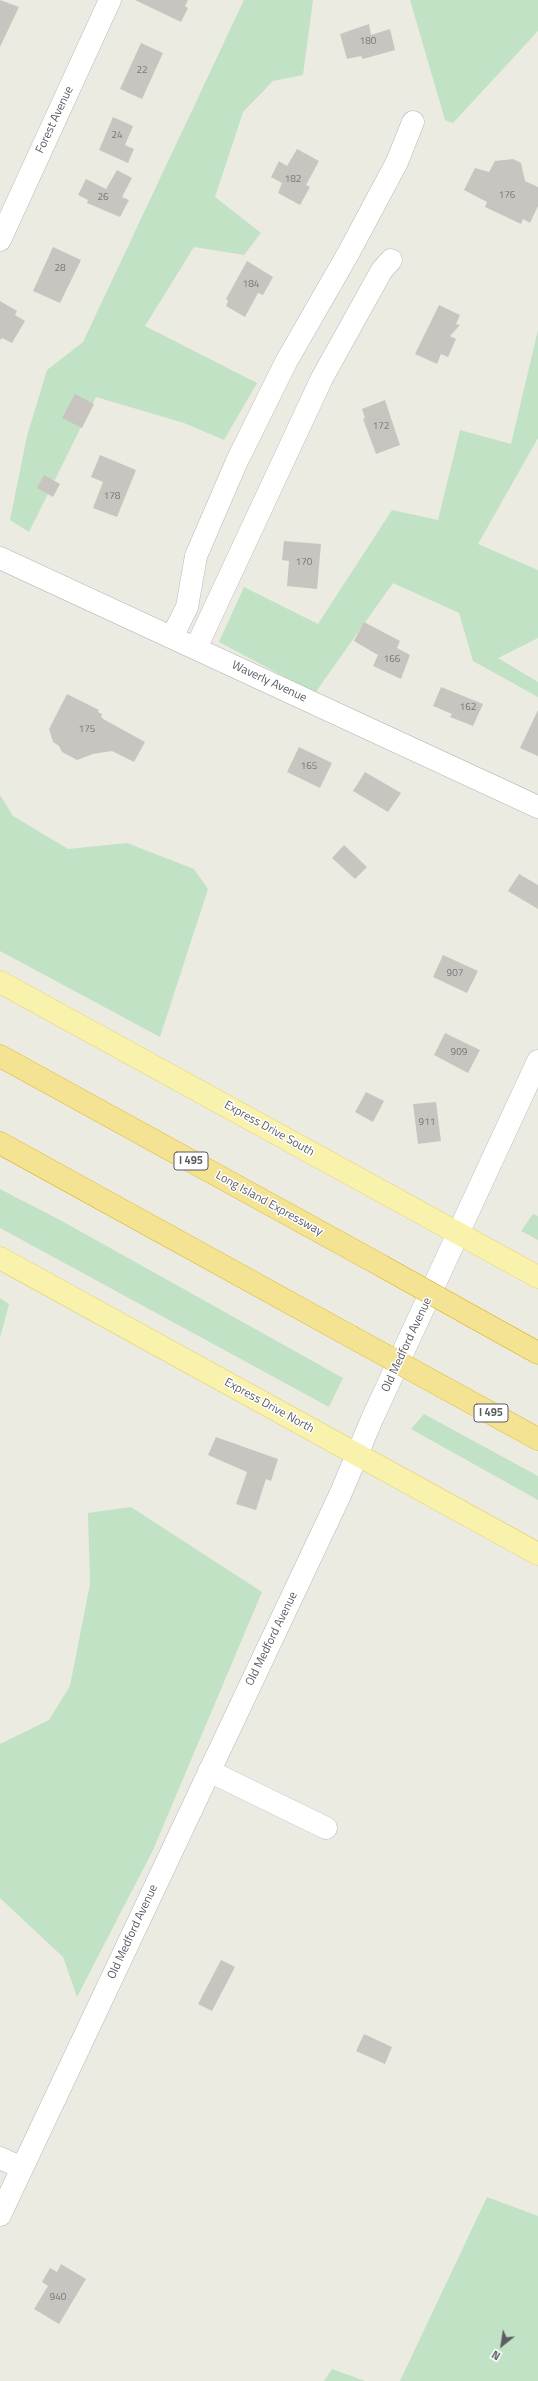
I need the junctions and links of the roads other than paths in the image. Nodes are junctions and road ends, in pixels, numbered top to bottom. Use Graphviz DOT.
graph roads {
  1 [pos="110,0"];
  2 [pos="413,122"];
  3 [pos="0,240"];
  4 [pos="391,260"];
  5 [pos="0,558"];
  6 [pos="172,637"];
  7 [pos="196,648"];
  8 [pos="538,807"];
  9 [pos="0,982"];
  10 [pos="0,1056"];
  11 [pos="538,1061"];
  12 [pos="0,1143"];
  13 [pos="459,1233"];
  14 [pos="0,1258"];
  15 [pos="538,1277"];
  16 [pos="538,1353"];
  17 [pos="538,1440"];
  18 [pos="357,1454"];
  19 [pos="538,1554"];
  20 [pos="209,1772"];
  21 [pos="326,1828"];
  22 [pos="0,2158"];
  23 [pos="22,2168"];
  24 [pos="0,2215"];
  1 -- 3 [label="street, Forest Avenue"];
  2 -- 6 [label="street"];
  4 -- 7 [label="street"];
  5 -- 6 [label="street, Waverly Avenue"];
  6 -- 7 [label="street, Waverly Avenue"];
  7 -- 8 [label="street, Waverly Avenue"];
  9 -- 13 [label="main road, Express Drive South"];
  10 -- 16 [label="highway, Long Island Expressway / I 495, bridge"];
  11 -- 13 [label="street, Old Medford Avenue"];
  12 -- 17 [label="highway, I 495, bridge"];
  13 -- 15 [label="main road, Express Drive South"];
  13 -- 18 [label="street, Old Medford Avenue"];
  14 -- 18 [label="main road, Express Drive North"];
  18 -- 19 [label="main road, Express Drive North"];
  18 -- 20 [label="street, Old Medford Avenue"];
  20 -- 21 [label="street"];
  20 -- 23 [label="street, Old Medford Avenue"];
  22 -- 23 [label="street"];
  23 -- 24 [label="street, Old Medford Avenue"];
}
